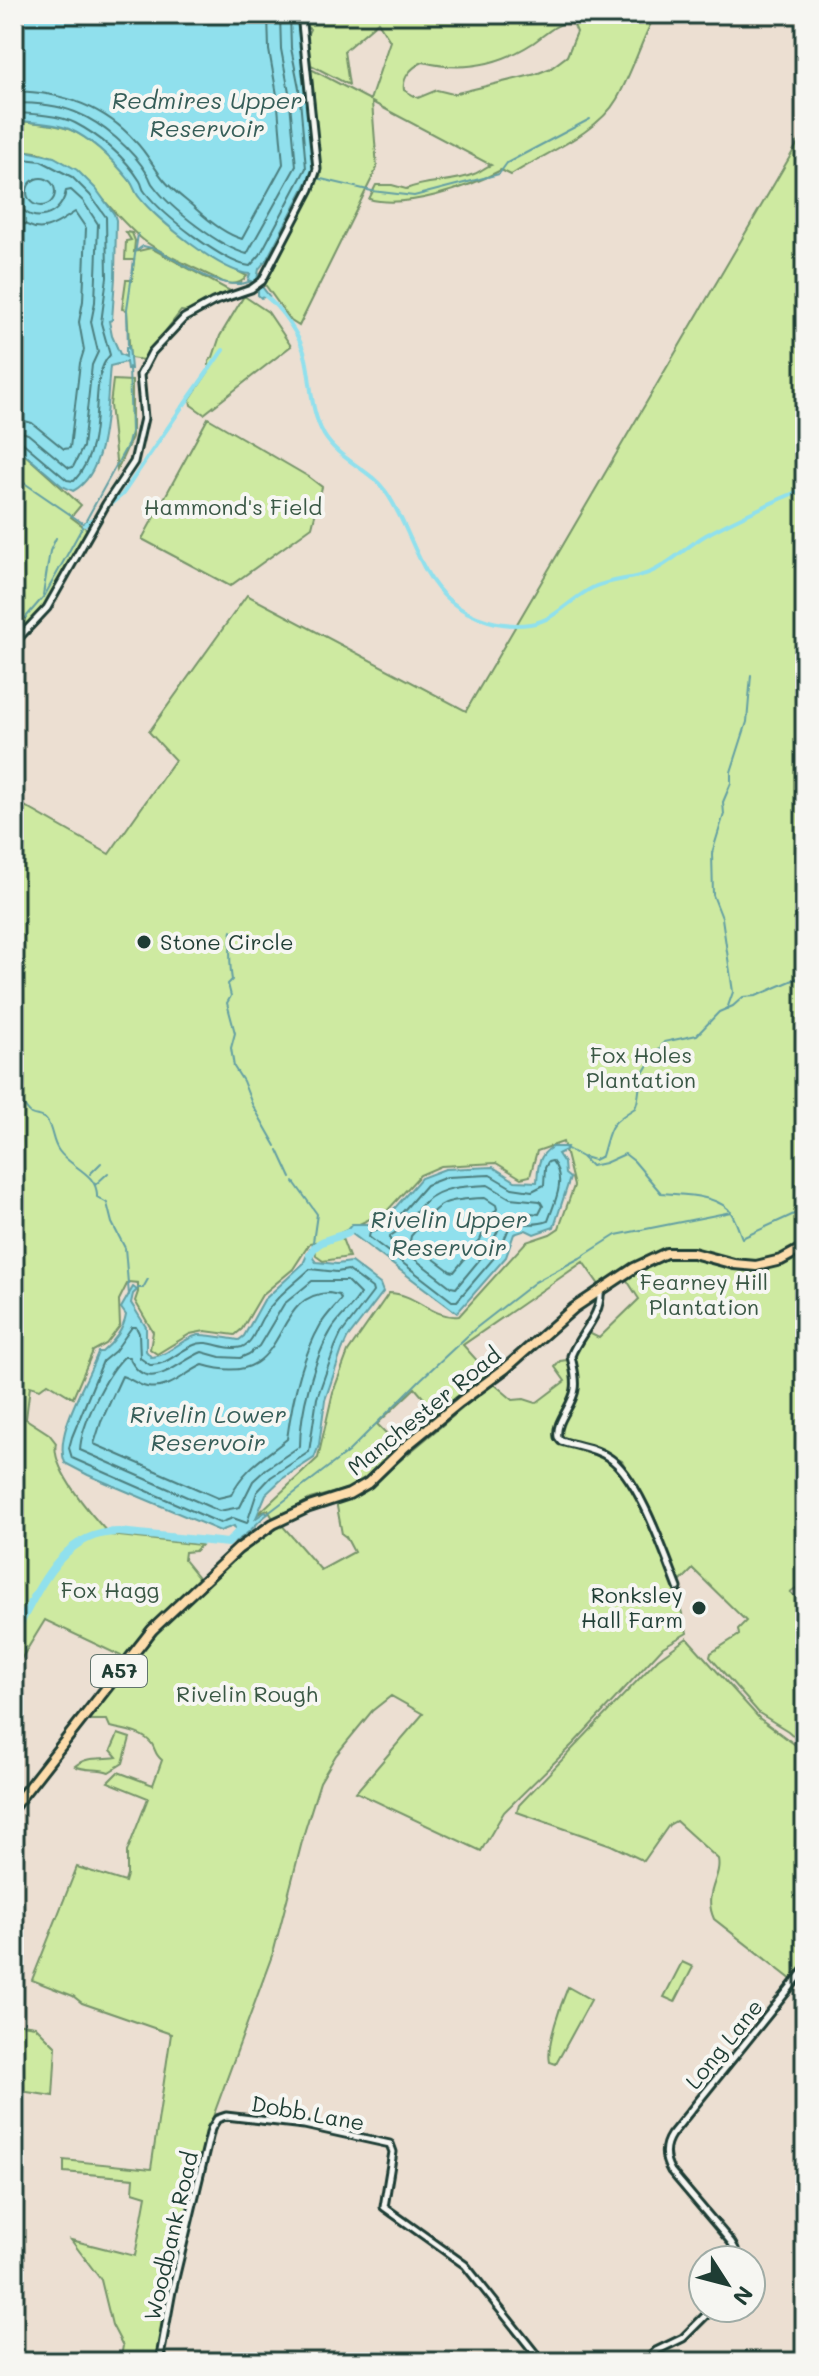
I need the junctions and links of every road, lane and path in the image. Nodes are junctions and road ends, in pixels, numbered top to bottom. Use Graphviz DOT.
graph roads {
  1 [pos="301,14"];
  2 [pos="14,643"];
  3 [pos="805,1247"];
  4 [pos="600,1290"];
  5 [pos="678,1588"];
  6 [pos="14,1806"];
  7 [pos="805,1969"];
  8 [pos="217,2119"];
  9 [pos="732,2244"];
  10 [pos="697,2324"];
  11 [pos="159,2362"];
  12 [pos="542,2362"];
  13 [pos="645,2362"];
  1 -- 2 [label="street"];
  3 -- 4 [label="main road, Manchester Road / A57"];
  4 -- 5 [label="street"];
  4 -- 6 [label="main road, Manchester Road / A57"];
  7 -- 9 [label="street, Long Lane"];
  8 -- 11 [label="street, Woodbank Road"];
  8 -- 12 [label="street, Dobb Lane"];
  10 -- 13 [label="street"];
}
